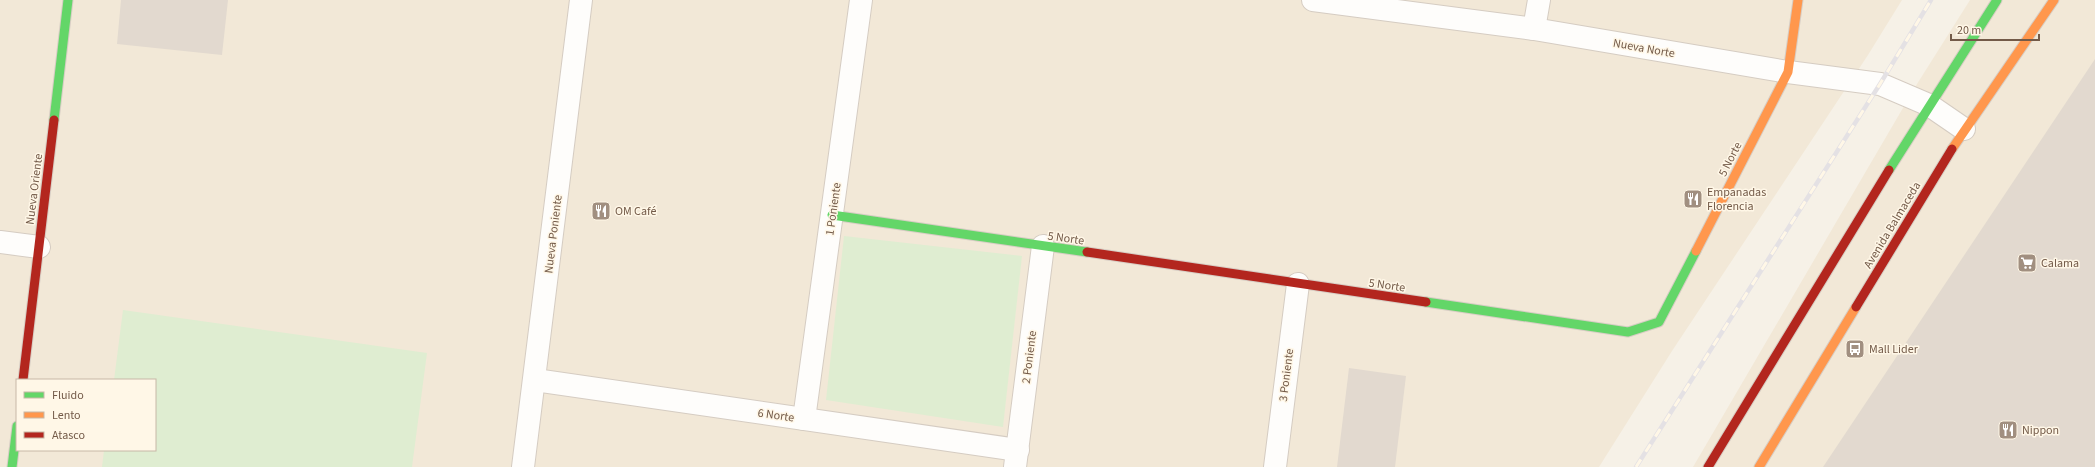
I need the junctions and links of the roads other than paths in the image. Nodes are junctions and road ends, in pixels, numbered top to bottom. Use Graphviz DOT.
graph roads {
  1 [pos="68,0"];
  2 [pos="581,0"];
  3 [pos="861,0"];
  4 [pos="1313,0"];
  5 [pos="1539,0"];
  6 [pos="1798,0"];
  7 [pos="1997,0"];
  8 [pos="2054,0"];
  9 [pos="1534,29"];
  10 [pos="1788,72"];
  11 [pos="1929,105"];
  12 [pos="1964,129"];
  13 [pos="832,215"];
  14 [pos="0,242"];
  15 [pos="1043,246"];
  16 [pos="39,247"];
  17 [pos="1298,284"];
  18 [pos="23,379"];
  19 [pos="535,380"];
  20 [pos="804,419"];
  21 [pos="16,434"];
  22 [pos="1016,458"];
  23 [pos="12,467"];
  24 [pos="523,467"];
  25 [pos="1275,467"];
  26 [pos="1708,467"];
  27 [pos="1759,467"];
  1 -- 16 [label="street, Nueva Oriente"];
  2 -- 19 [label="street, Nueva Poniente"];
  3 -- 13 [label="street, 1 Poniente"];
  4 -- 9 [label="street, Nueva Norte"];
  5 -- 9 [label="street"];
  6 -- 10 [label="street, 5 Norte"];
  7 -- 11 [label="street"];
  8 -- 12 [label="street, Avenida Balmaceda"];
  9 -- 10 [label="street, Nueva Norte"];
  10 -- 11 [label="street, Nueva Norte"];
  10 -- 17 [label="street, 5 Norte"];
  11 -- 12 [label="street, Nueva Norte"];
  11 -- 26 [label="street"];
  12 -- 27 [label="street, Avenida Balmaceda"];
  13 -- 15 [label="street, 5 Norte"];
  13 -- 20 [label="street, 1 Poniente"];
  14 -- 16 [label="street"];
  15 -- 17 [label="street, 5 Norte"];
  15 -- 22 [label="street, 2 Poniente"];
  16 -- 18 [label="street, Nueva Oriente"];
  17 -- 25 [label="street, 3 Poniente"];
  19 -- 20 [label="street, 6 Norte"];
  19 -- 24 [label="street, Nueva Poniente"];
  20 -- 22 [label="street, 6 Norte"];
  21 -- 23 [label="street"];
}
